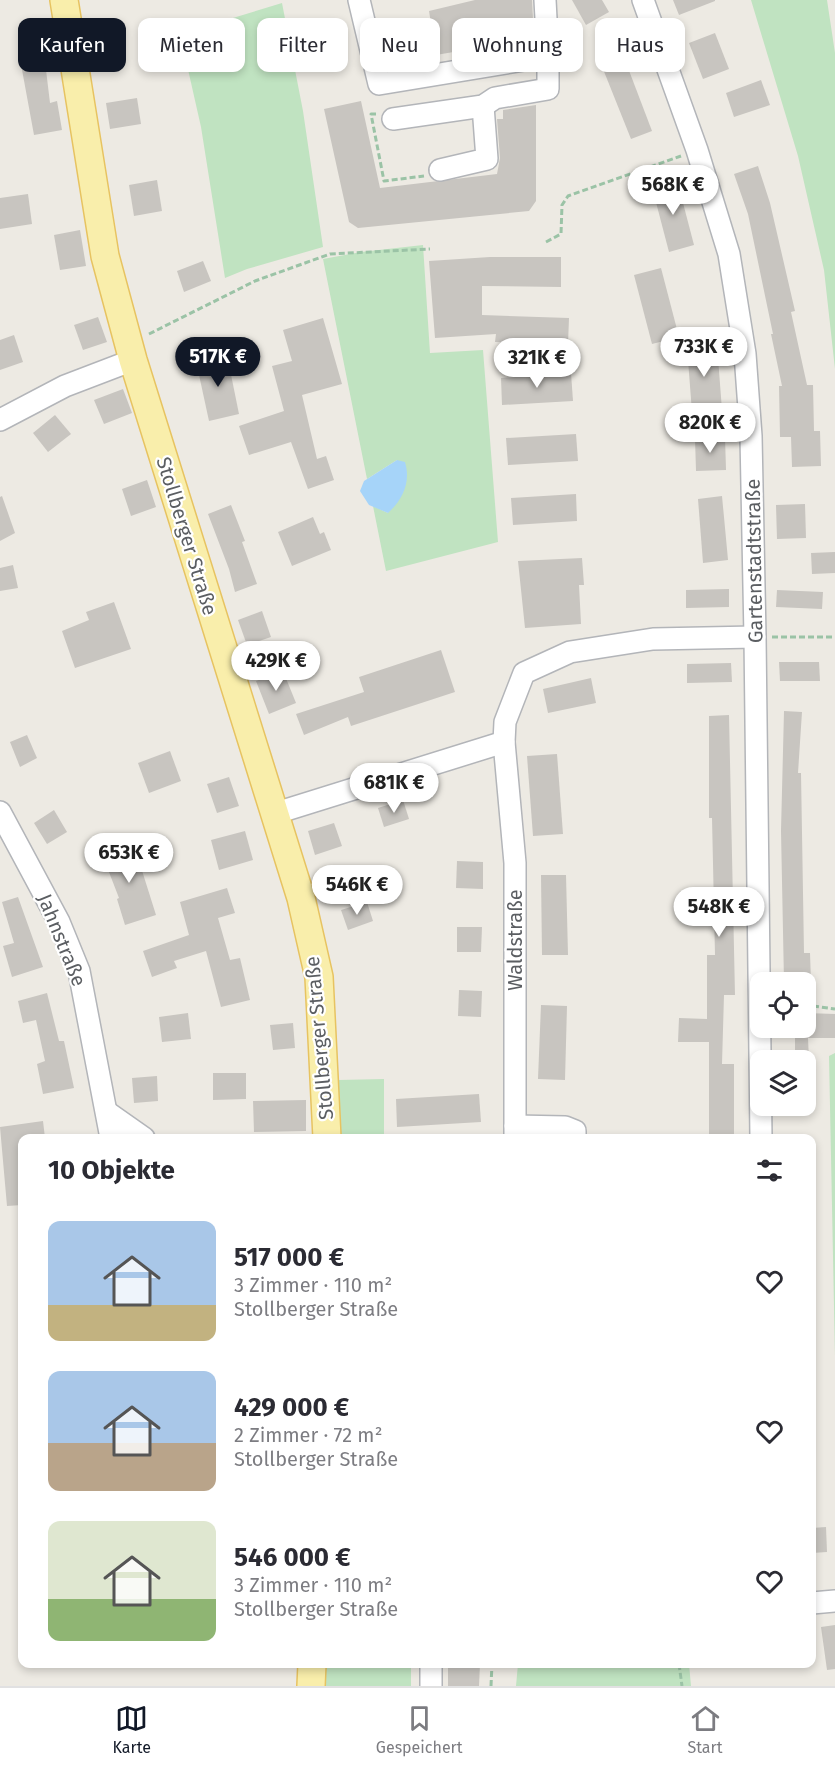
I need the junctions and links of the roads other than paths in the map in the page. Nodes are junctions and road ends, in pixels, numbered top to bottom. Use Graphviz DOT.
graph roads {
  1 [pos="64,0"];
  2 [pos="359,0"];
  3 [pos="545,0"];
  4 [pos="643,0"];
  5 [pos="546,18"];
  6 [pos="453,72"];
  7 [pos="548,72"];
  8 [pos="483,106"];
  9 [pos="393,119"];
  10 [pos="440,170"];
  11 [pos="130,352"];
  12 [pos="0,420"];
  13 [pos="755,637"];
  14 [pos="504,742"];
  15 [pos="0,812"];
  16 [pos="273,814"];
  17 [pos="107,1112"];
  18 [pos="515,1132"];
  19 [pos="110,1134"];
  20 [pos="138,1134"];
  21 [pos="327,1134"];
  22 [pos="575,1134"];
  23 [pos="760,1134"];
  24 [pos="835,1601"];
  25 [pos="816,1603"];
  26 [pos="312,1668"];
  27 [pos="431,1668"];
  28 [pos="311,1686"];
  29 [pos="431,1686"];
  1 -- 11 [label="main road, Stollberger Straße"];
  2 -- 6 [label="street"];
  3 -- 5 [label="street"];
  4 -- 13 [label="street, Gartenstadtstraße"];
  7 -- 8 [label="street"];
  8 -- 9 [label="street"];
  8 -- 10 [label="street"];
  11 -- 12 [label="street"];
  11 -- 16 [label="main road, Stollberger Straße"];
  13 -- 14 [label="street, Waldstraße"];
  13 -- 23 [label="street, Gartenstadtstraße"];
  14 -- 16 [label="street"];
  14 -- 18 [label="street, Waldstraße"];
  15 -- 17 [label="street, Jahnstraße"];
  16 -- 21 [label="main road, Stollberger Straße"];
  17 -- 19 [label="street, Jahnstraße"];
  17 -- 20 [label="street"];
  18 -- 22 [label="street"];
  24 -- 25 [label="street"];
  26 -- 28 [label="main road"];
  27 -- 29 [label="street"];
}
